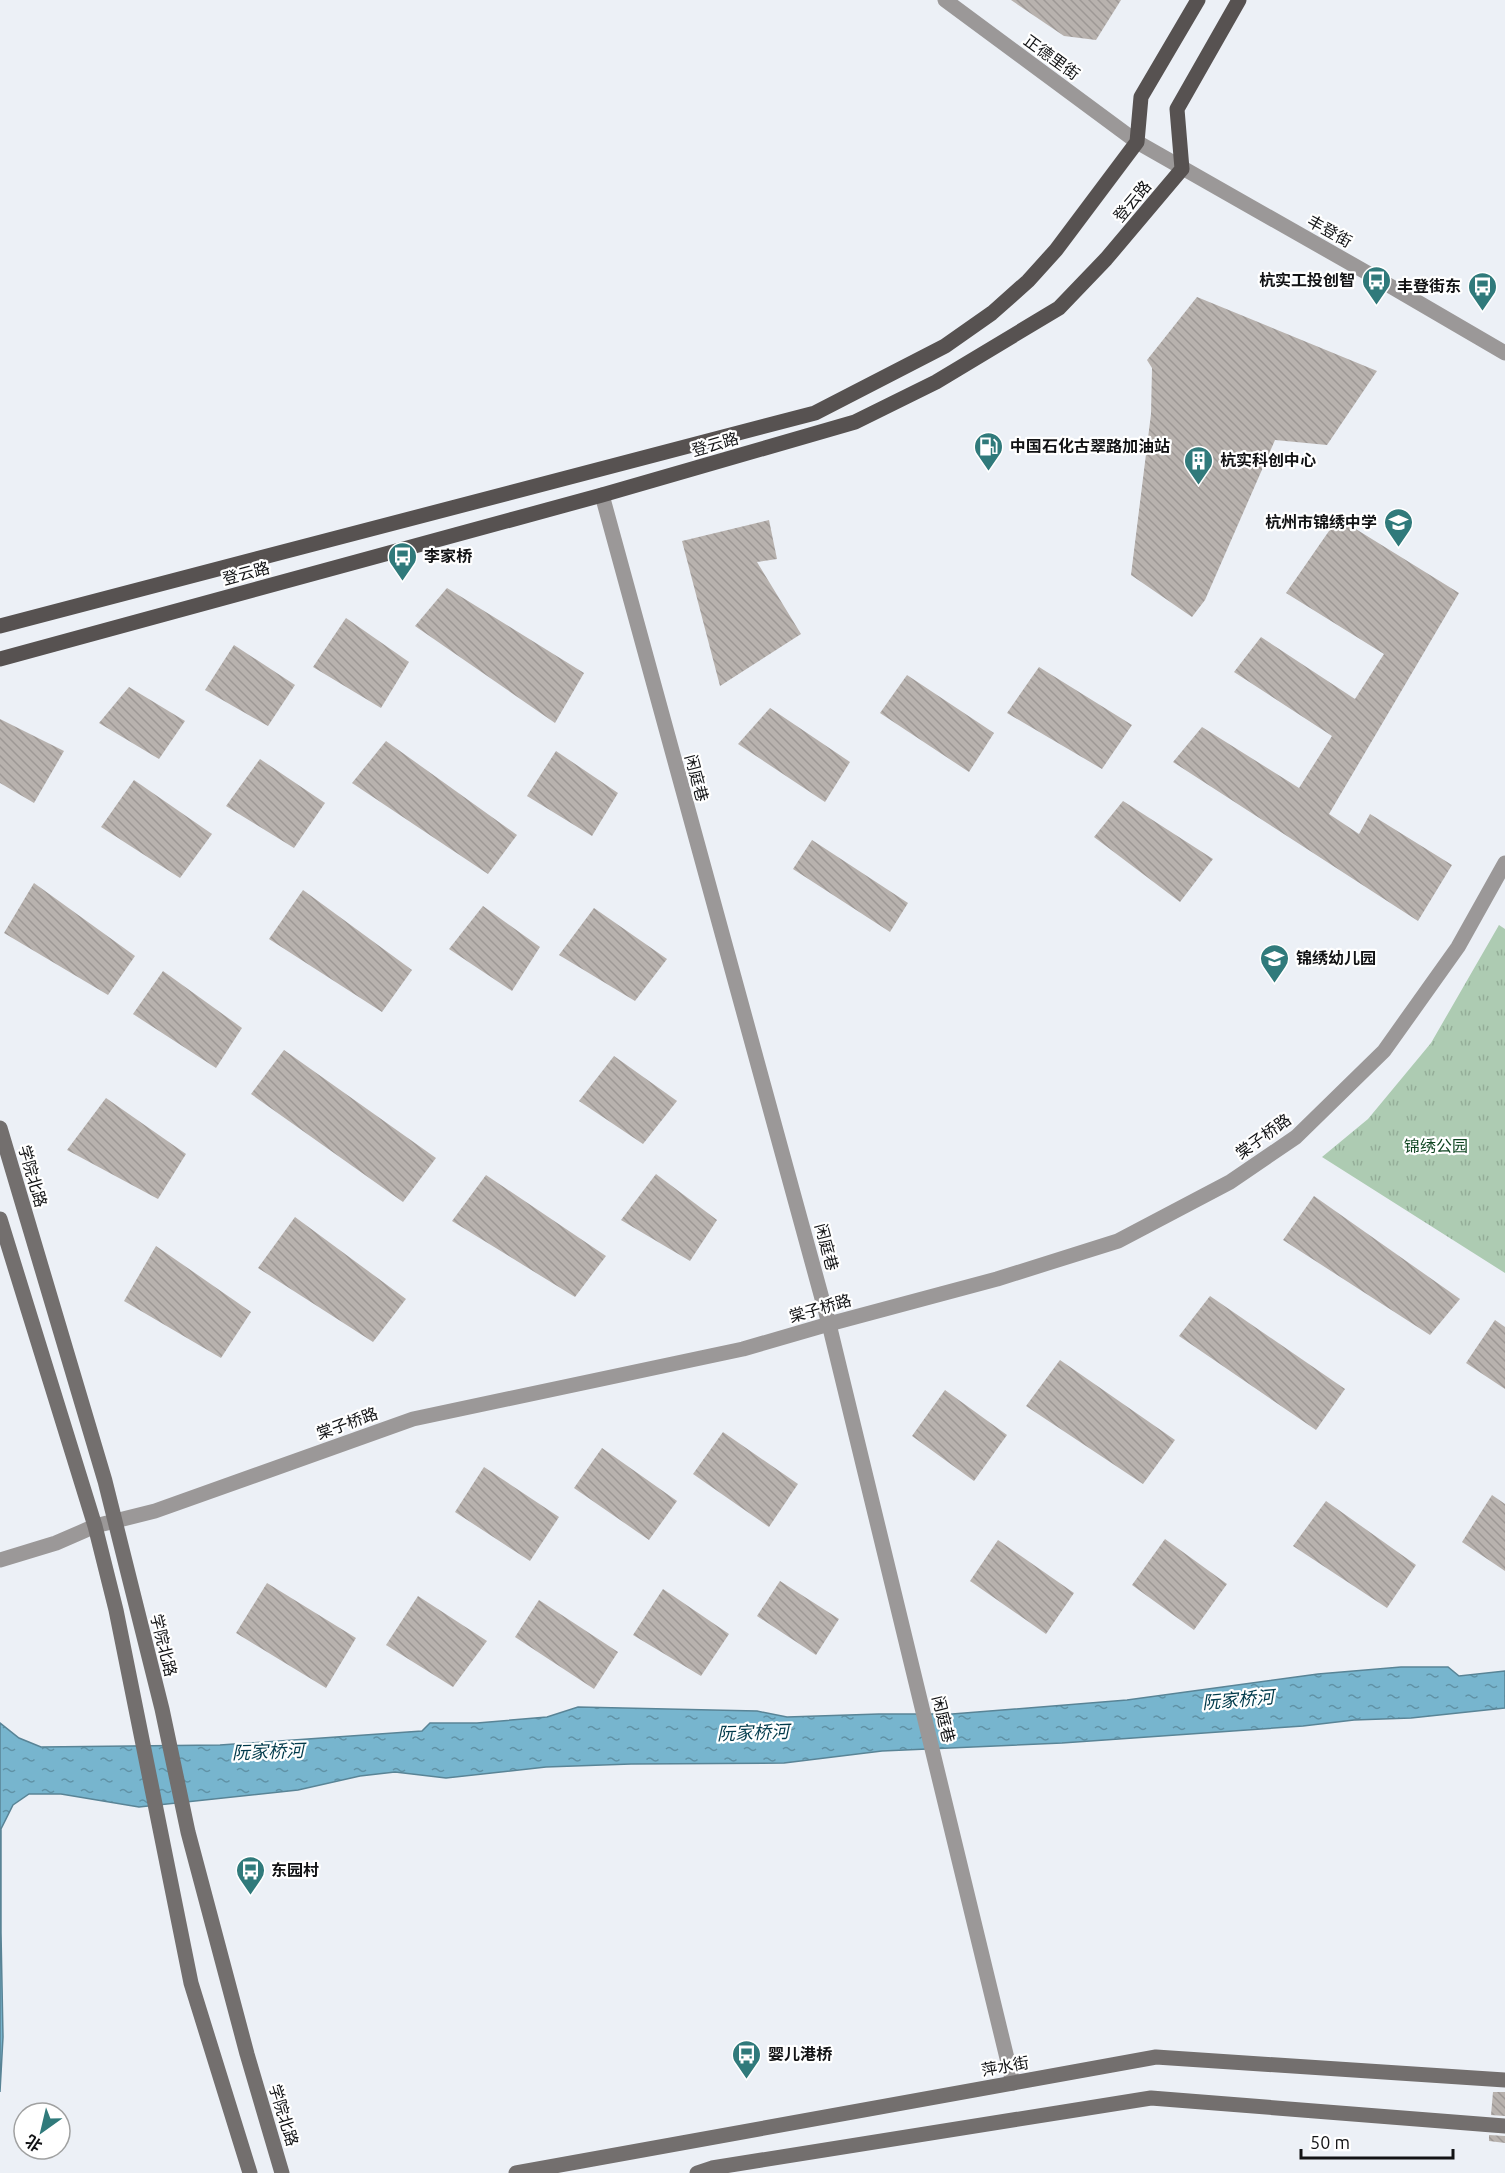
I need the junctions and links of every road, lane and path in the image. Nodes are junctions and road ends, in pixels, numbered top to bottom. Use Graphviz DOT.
graph roads {
  1 [pos="945,0"];
  2 [pos="1198,0"];
  3 [pos="1239,0"];
  4 [pos="1137,142"];
  5 [pos="1182,169"];
  6 [pos="1505,353"];
  7 [pos="602,495"];
  8 [pos="0,626"];
  9 [pos="0,659"];
  10 [pos="1505,863"];
  11 [pos="0,1128"];
  12 [pos="0,1220"];
  13 [pos="829,1324"];
  14 [pos="115,1521"];
  15 [pos="95,1526"];
  16 [pos="0,1560"];
  17 [pos="1505,2080"];
  18 [pos="1013,2083"];
  19 [pos="1505,2126"];
  20 [pos="250,2173"];
  21 [pos="282,2173"];
  22 [pos="516,2173"];
  23 [pos="697,2173"];
  1 -- 4 [label="street, 正德里街"];
  2 -- 4 [label="main road"];
  3 -- 5 [label="main road"];
  4 -- 5 [label="street, 丰登街"];
  4 -- 8 [label="main road, 登云路"];
  5 -- 6 [label="street, 丰登街"];
  5 -- 7 [label="main road, 登云路"];
  7 -- 9 [label="main road, 登云路"];
  7 -- 13 [label="street, 闲庭巷"];
  10 -- 13 [label="street, 棠子桥路"];
  11 -- 14 [label="main road, 学院北路"];
  12 -- 15 [label="main road"];
  13 -- 14 [label="street, 棠子桥路"];
  13 -- 18 [label="street, 闲庭巷"];
  14 -- 15 [label="street, 棠子桥路"];
  14 -- 21 [label="main road, 学院北路"];
  15 -- 16 [label="street, 棠子桥路"];
  15 -- 20 [label="main road"];
  17 -- 18 [label="main road, 萍水街"];
  18 -- 22 [label="main road, 萍水街"];
  19 -- 23 [label="main road"];
}
